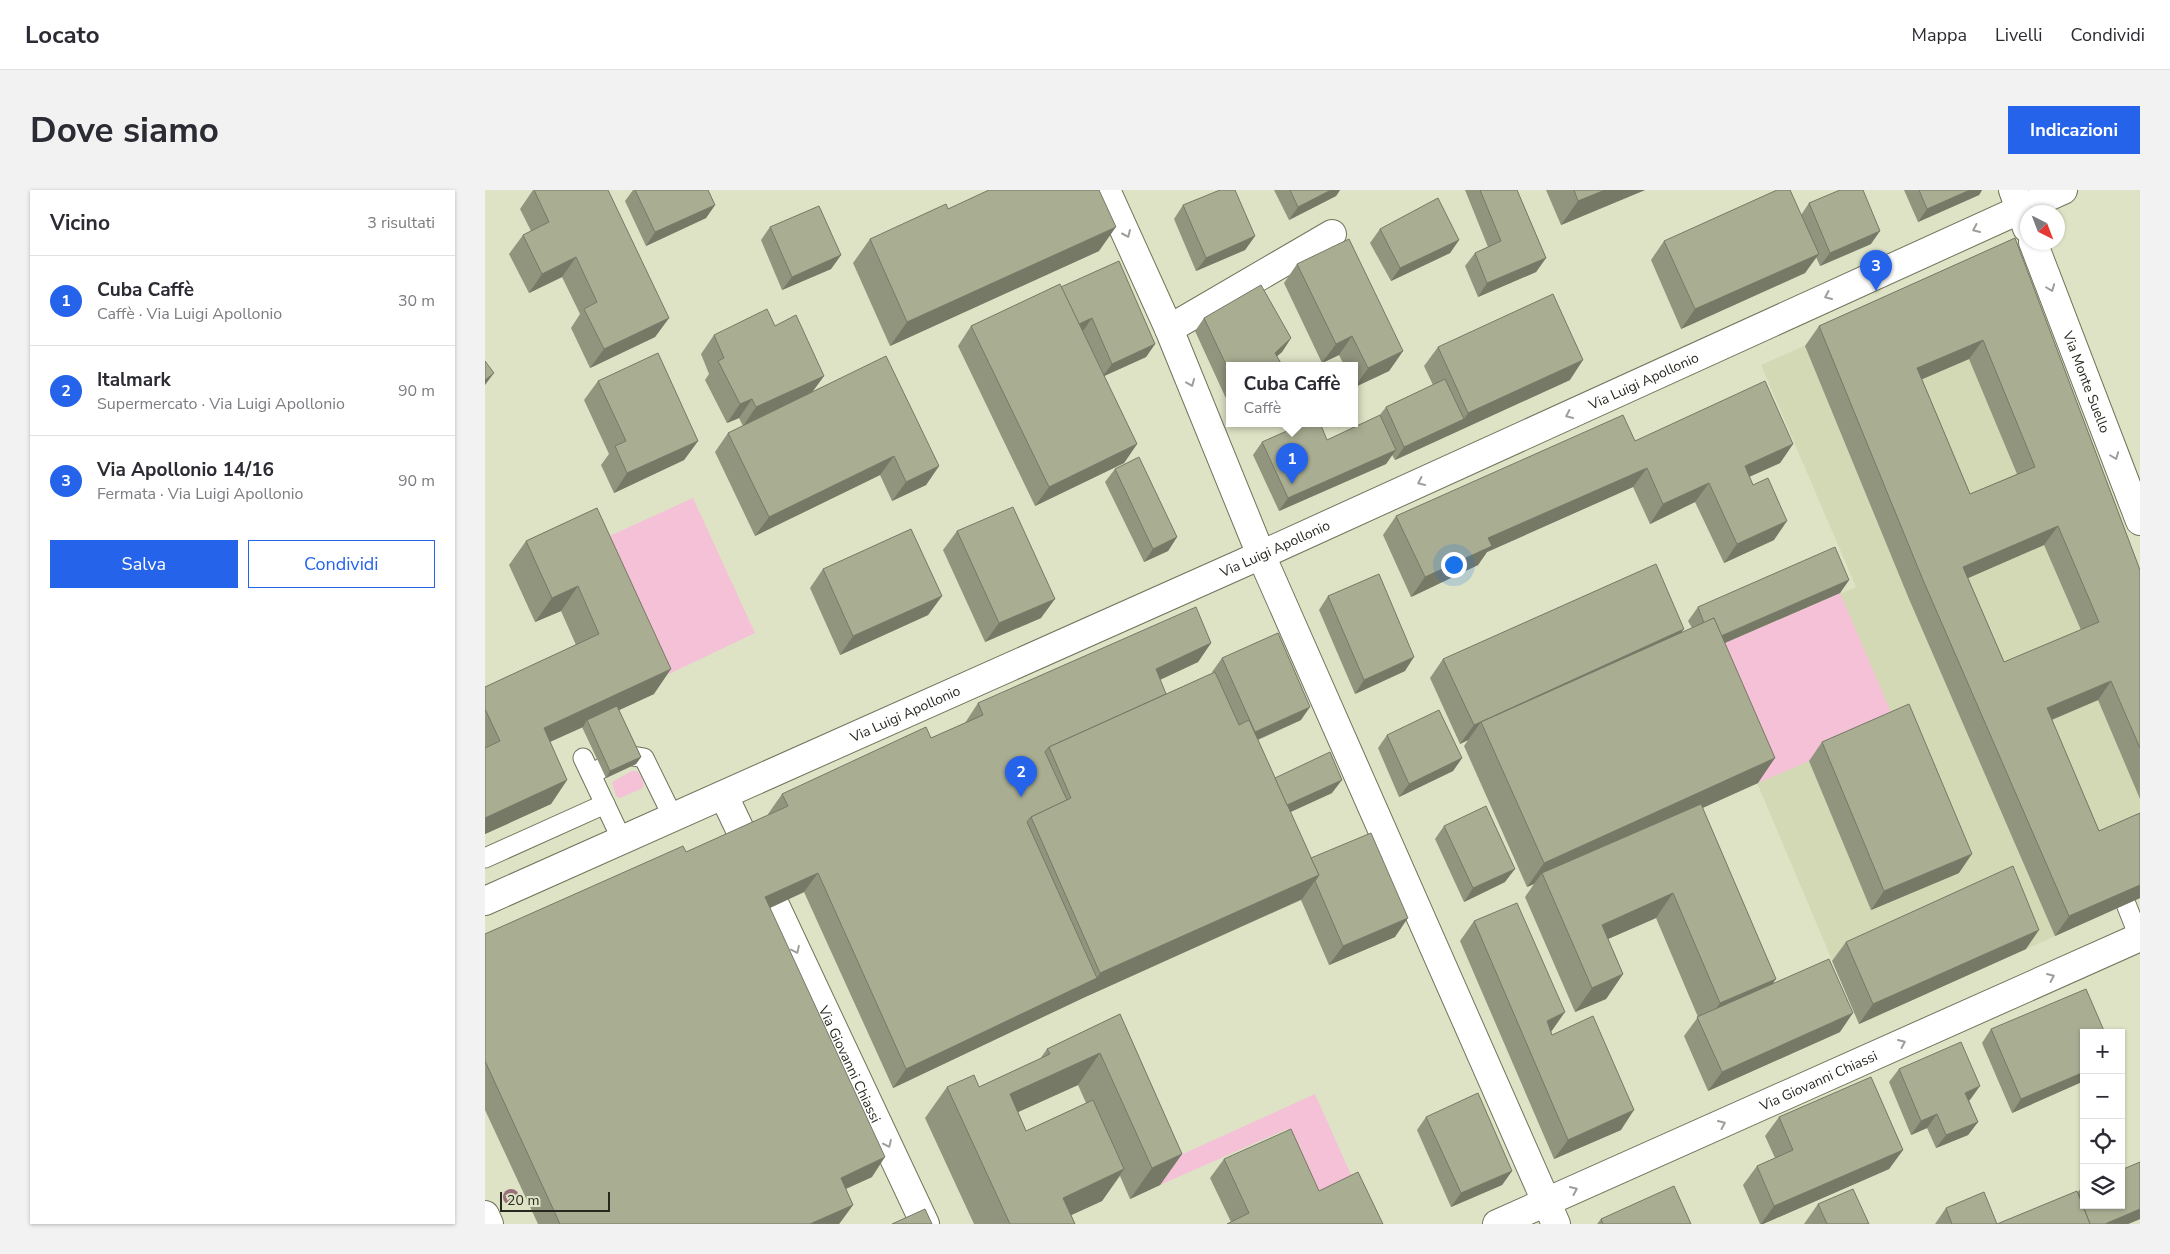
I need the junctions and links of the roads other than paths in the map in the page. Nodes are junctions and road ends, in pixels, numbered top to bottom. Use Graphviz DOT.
graph roads {
  1 [pos="1106,190"];
  2 [pos="2063,190"];
  3 [pos="2029,205"];
  4 [pos="2020,209"];
  5 [pos="1332,234"];
  6 [pos="2036,250"];
  7 [pos="1169,330"];
  8 [pos="2140,521"];
  9 [pos="1261,555"];
  10 [pos="583,758"];
  11 [pos="592,775"];
  12 [pos="724,796"];
  13 [pos="605,804"];
  14 [pos="673,817"];
  15 [pos="744,838"];
  16 [pos="622,840"];
  17 [pos="485,858"];
  18 [pos="485,901"];
  19 [pos="2126,904"];
  20 [pos="775,905"];
  21 [pos="2139,937"];
  22 [pos="1552,1213"];
  23 [pos="485,1215"];
  24 [pos="489,1224"];
  25 [pos="925,1224"];
  26 [pos="1497,1224"];
  1 -- 7 [label="street, one-way"];
  2 -- 3 [label="street, Via Luigi Apollonio"];
  4 -- 9 [label="street, Via Luigi Apollonio, one-way"];
  5 -- 7 [label="street"];
  6 -- 8 [label="street, Via Monte Suello, one-way"];
  7 -- 9 [label="street, one-way"];
  9 -- 12 [label="street, Via Luigi Apollonio"];
  9 -- 22 [label="street"];
  10 -- 11 [label="lane"];
  11 -- 13 [label="lane"];
  11 -- 14 [label="lane"];
  12 -- 14 [label="street, Via Luigi Apollonio"];
  12 -- 15 [label="street"];
  13 -- 16 [label="lane"];
  13 -- 17 [label="lane"];
  14 -- 16 [label="street, Via Luigi Apollonio"];
  16 -- 18 [label="street, Via Luigi Apollonio"];
  19 -- 21 [label="lane"];
  20 -- 25 [label="street, Via Giovanni Chiassi, one-way"];
  22 -- 21 [label="street, Via Giovanni Chiassi, one-way"];
  22 -- 26 [label="street, Via Giovanni Chiassi"];
  23 -- 24 [label="street"];
}
